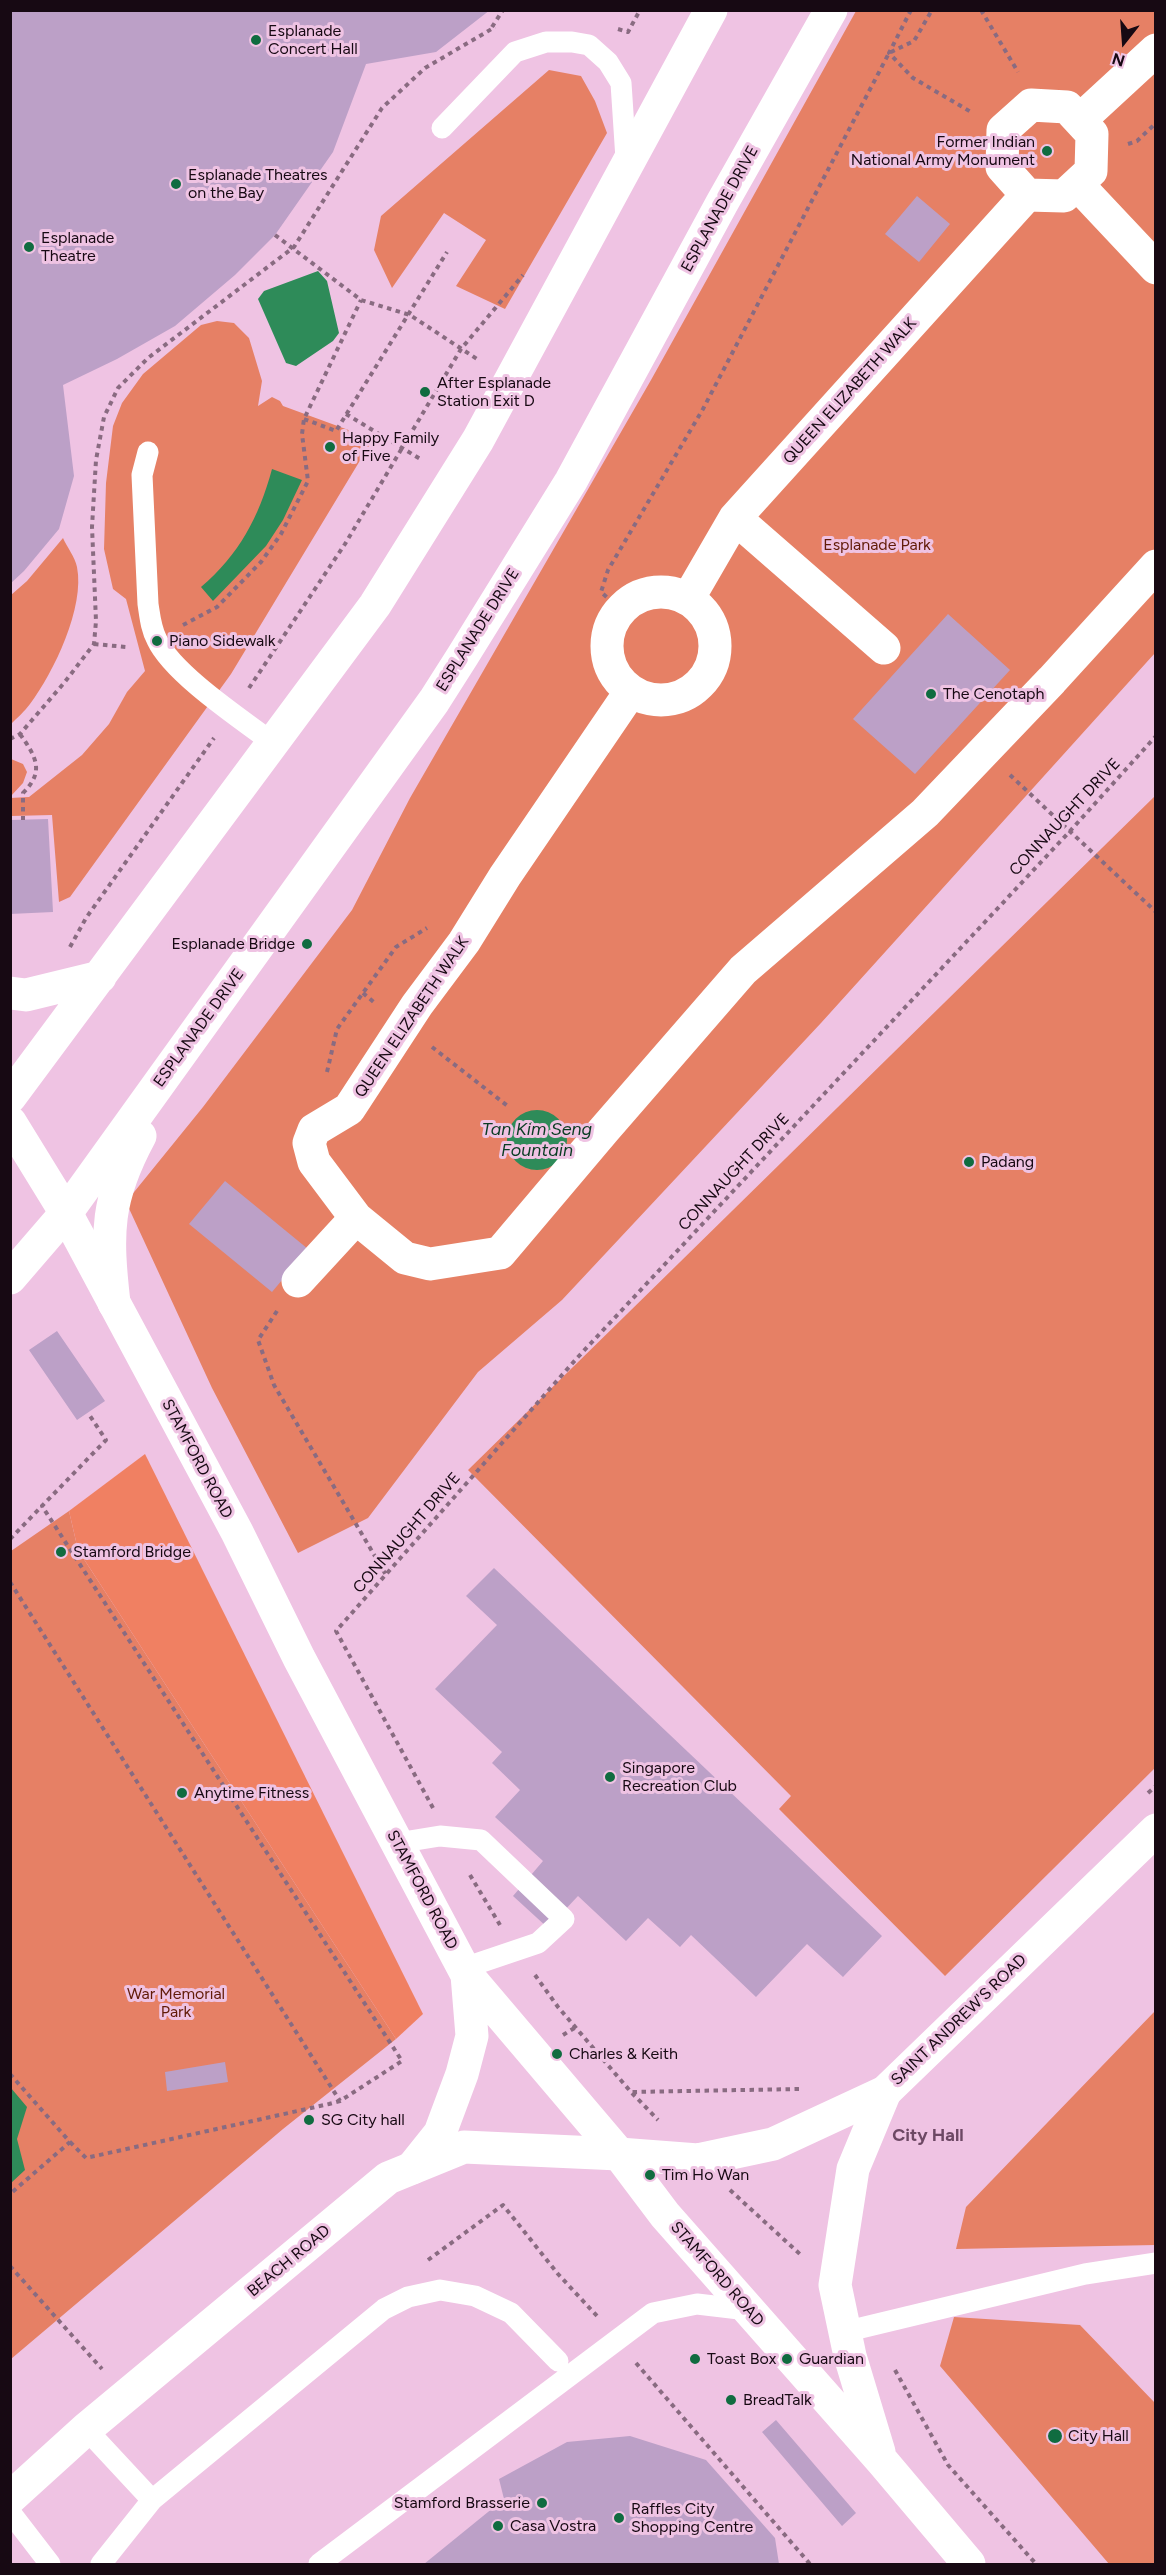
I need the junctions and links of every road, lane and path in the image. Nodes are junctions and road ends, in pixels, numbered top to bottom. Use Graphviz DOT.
graph roads {
  1 [pos="503,10"];
  2 [pos="711,10"];
  3 [pos="831,10"];
  4 [pos="910,10"];
  5 [pos="932,10"];
  6 [pos="981,10"];
  7 [pos="492,28"];
  8 [pos="1155,50"];
  9 [pos="889,53"];
  10 [pos="1039,106"];
  11 [pos="1080,120"];
  12 [pos="442,128"];
  13 [pos="1003,130"];
  14 [pos="627,166"];
  15 [pos="1077,184"];
  16 [pos="1027,195"];
  17 [pos="275,235"];
  18 [pos="447,252"];
  19 [pos="1155,268"];
  20 [pos="361,300"];
  21 [pos="410,315"];
  22 [pos="461,349"];
  23 [pos="510,380"];
  24 [pos="346,414"];
  25 [pos="304,419"];
  26 [pos="403,449"];
  27 [pos="148,452"];
  28 [pos="453,479"];
  29 [pos="735,518"];
  30 [pos="1155,566"];
  31 [pos="688,599"];
  32 [pos="620,609"];
  33 [pos="176,629"];
  34 [pos="94,644"];
  35 [pos="134,648"];
  36 [pos="884,648"];
  37 [pos="631,691"];
  38 [pos="232,712"];
  39 [pos="1155,736"];
  40 [pos="10,739"];
  41 [pos="273,744"];
  42 [pos="984,751"];
  43 [pos="23,820"];
  44 [pos="1071,830"];
  45 [pos="1155,912"];
  46 [pos="65,956"];
  47 [pos="100,977"];
  48 [pos="10,993"];
  49 [pos="363,993"];
  50 [pos="404,1026"];
  51 [pos="186,1046"];
  52 [pos="10,1097"];
  53 [pos="509,1107"];
  54 [pos="10,1122"];
  55 [pos="66,1213"];
  56 [pos="356,1218"];
  57 [pos="10,1278"];
  58 [pos="298,1281"];
  59 [pos="114,1303"];
  60 [pos="88,1413"];
  61 [pos="42,1506"];
  62 [pos="10,1539"];
  63 [pos="386,1575"];
  64 [pos="10,1582"];
  65 [pos="1155,1786"];
  66 [pos="1147,1794"];
  67 [pos="434,1809"];
  68 [pos="1155,1830"];
  69 [pos="397,1843"];
  70 [pos="468,1871"];
  71 [pos="518,1951"];
  72 [pos="466,1972"];
  73 [pos="10,2074"];
  74 [pos="808,2089"];
  75 [pos="631,2092"];
  76 [pos="885,2092"];
  77 [pos="340,2101"];
  78 [pos="70,2142"];
  79 [pos="619,2154"];
  80 [pos="698,2160"];
  81 [pos="412,2168"];
  82 [pos="10,2194"];
  83 [pos="502,2205"];
  84 [pos="1155,2263"];
  85 [pos="10,2266"];
  86 [pos="835,2285"];
  87 [pos="748,2310"];
  88 [pos="855,2330"];
  89 [pos="617,2339"];
  90 [pos="558,2361"];
  91 [pos="127,2397"];
  92 [pos="86,2429"];
  93 [pos="882,2461"];
  94 [pos="10,2498"];
  95 [pos="152,2500"];
  96 [pos="10,2512"];
  97 [pos="50,2565"];
  98 [pos="101,2565"];
  99 [pos="319,2565"];
  100 [pos="810,2565"];
  101 [pos="969,2565"];
  102 [pos="1036,2565"];
  1 -- 7 [label="path"];
  2 -- 14 [label="main road"];
  3 -- 51 [label="main road, ESPLANADE DRIVE"];
  4 -- 9 [label="path"];
  5 -- 9 [label="path"];
  6 -- 10 [label="path"];
  8 -- 11 [label="main road"];
  9 -- 13 [label="path"];
  9 -- 32 [label="path"];
  10 -- 11 [label="main road"];
  10 -- 13 [label="main road"];
  11 -- 15 [label="main road"];
  12 -- 14 [label="lane"];
  13 -- 16 [label="main road"];
  14 -- 23 [label="main road"];
  15 -- 16 [label="main road"];
  15 -- 19 [label="main road"];
  16 -- 29 [label="main road, QUEEN ELIZABETH WALK"];
  17 -- 20 [label="path"];
  18 -- 21 [label="path"];
  20 -- 21 [label="path"];
  20 -- 25 [label="path"];
  21 -- 22 [label="path"];
  21 -- 24 [label="path"];
  22 -- 23 [label="path"];
  22 -- 26 [label="path"];
  23 -- 28 [label="main road"];
  24 -- 25 [label="path"];
  24 -- 26 [label="path"];
  25 -- 33 [label="path"];
  26 -- 28 [label="path"];
  26 -- 38 [label="path"];
  27 -- 38 [label="lane"];
  28 -- 41 [label="main road"];
  29 -- 31 [label="main road, QUEEN ELIZABETH WALK"];
  29 -- 36 [label="main road"];
  30 -- 42 [label="main road, QUEEN ELIZABETH WALK"];
  31 -- 32 [label="main road"];
  31 -- 37 [label="main road"];
  32 -- 37 [label="main road"];
  34 -- 35 [label="path"];
  37 -- 50 [label="main road, QUEEN ELIZABETH WALK"];
  38 -- 41 [label="lane"];
  38 -- 46 [label="path"];
  39 -- 44 [label="path, CONNAUGHT DRIVE"];
  40 -- 43 [label="path"];
  41 -- 47 [label="main road"];
  42 -- 44 [label="path"];
  42 -- 56 [label="main road, QUEEN ELIZABETH WALK"];
  44 -- 45 [label="path"];
  44 -- 63 [label="path, CONNAUGHT DRIVE"];
  47 -- 48 [label="main road"];
  47 -- 52 [label="main road"];
  49 -- 50 [label="path"];
  50 -- 53 [label="path"];
  50 -- 56 [label="main road, QUEEN ELIZABETH WALK"];
  51 -- 55 [label="main road, ESPLANADE DRIVE"];
  51 -- 59 [label="main road"];
  54 -- 55 [label="main road, STAMFORD ROAD"];
  55 -- 57 [label="main road, ESPLANADE DRIVE"];
  55 -- 59 [label="main road, STAMFORD ROAD"];
  56 -- 58 [label="main road"];
  58 -- 63 [label="path"];
  59 -- 69 [label="main road, STAMFORD ROAD"];
  60 -- 61 [label="path"];
  61 -- 62 [label="path"];
  61 -- 77 [label="path"];
  63 -- 67 [label="path, CONNAUGHT DRIVE"];
  64 -- 77 [label="path"];
  65 -- 66 [label="path"];
  68 -- 76 [label="main road, SAINT ANDREW'S ROAD"];
  69 -- 71 [label="lane"];
  69 -- 72 [label="main road, STAMFORD ROAD"];
  70 -- 71 [label="path"];
  71 -- 72 [label="lane"];
  71 -- 75 [label="path"];
  72 -- 79 [label="main road, STAMFORD ROAD"];
  72 -- 81 [label="main road"];
  73 -- 78 [label="path"];
  74 -- 75 [label="path"];
  75 -- 80 [label="path"];
  76 -- 80 [label="main road, SAINT ANDREW'S ROAD"];
  76 -- 86 [label="main road"];
  77 -- 78 [label="path"];
  78 -- 82 [label="path"];
  79 -- 80 [label="main road, SAINT ANDREW'S ROAD"];
  79 -- 81 [label="main road, BEACH ROAD"];
  79 -- 87 [label="main road, STAMFORD ROAD"];
  80 -- 86 [label="path"];
  81 -- 91 [label="main road, BEACH ROAD"];
  83 -- 89 [label="path"];
  84 -- 88 [label="lane"];
  85 -- 91 [label="path"];
  86 -- 88 [label="main road"];
  87 -- 89 [label="lane"];
  87 -- 93 [label="main road, STAMFORD ROAD"];
  88 -- 93 [label="main road"];
  88 -- 102 [label="path"];
  89 -- 99 [label="lane"];
  89 -- 100 [label="path"];
  90 -- 95 [label="lane"];
  91 -- 92 [label="main road, BEACH ROAD"];
  92 -- 94 [label="main road, BEACH ROAD"];
  92 -- 95 [label="lane"];
  93 -- 101 [label="main road, STAMFORD ROAD"];
  95 -- 98 [label="lane"];
  96 -- 97 [label="lane"];
}
